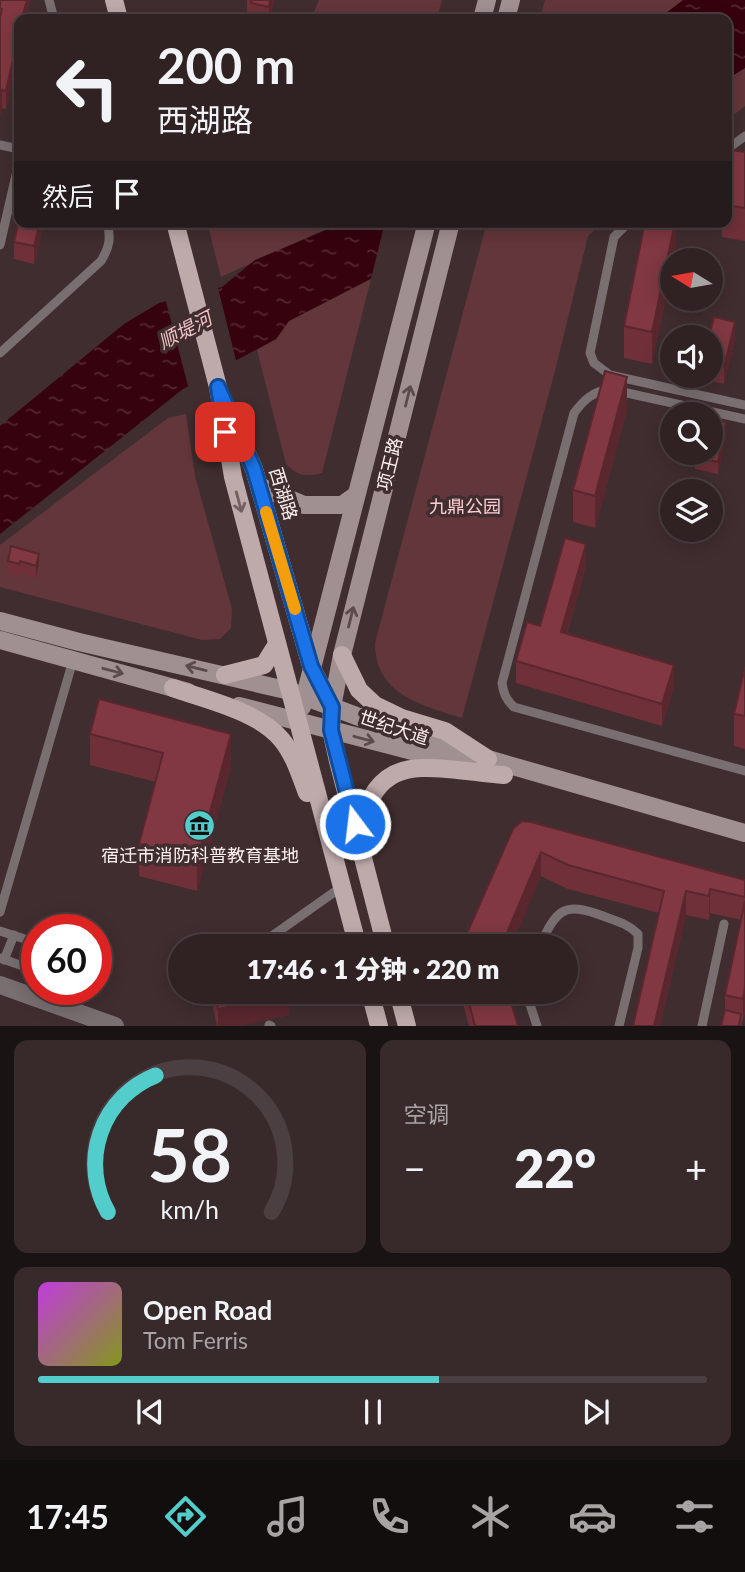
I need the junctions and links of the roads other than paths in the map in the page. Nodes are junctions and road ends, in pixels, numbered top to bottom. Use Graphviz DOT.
graph roads {
  1 [pos="14,184"];
  2 [pos="108,228"];
  3 [pos="176,228"];
  4 [pos="425,228"];
  5 [pos="450,228"];
  6 [pos="623,228"];
  7 [pos="0,245"];
  8 [pos="0,353"];
  9 [pos="218,387"];
  10 [pos="745,405"];
  11 [pos="745,419"];
  12 [pos="259,486"];
  13 [pos="356,495"];
  14 [pos="0,621"];
  15 [pos="0,640"];
  16 [pos="79,642"];
  17 [pos="277,644"];
  18 [pos="342,655"];
  19 [pos="73,660"];
  20 [pos="311,666"];
  21 [pos="225,675"];
  22 [pos="173,688"];
  23 [pos="297,694"];
  24 [pos="332,707"];
  25 [pos="298,722"];
  26 [pos="331,730"];
  27 [pos="488,758"];
  28 [pos="745,771"];
  29 [pos="504,775"];
  30 [pos="745,833"];
  31 [pos="745,845"];
  32 [pos="340,888"];
  33 [pos="0,912"];
  34 [pos="351,922"];
  35 [pos="724,924"];
  36 [pos="381,926"];
  37 [pos="0,931"];
  38 [pos="275,934"];
  39 [pos="354,934"];
  40 [pos="383,934"];
  41 [pos="545,934"];
  42 [pos="14,935"];
  43 [pos="21,937"];
  44 [pos="2,959"];
  45 [pos="21,966"];
  46 [pos="0,985"];
  47 [pos="373,1004"];
  48 [pos="401,1004"];
  49 [pos="530,1004"];
  50 [pos="115,1026"];
  51 [pos="379,1026"];
  52 [pos="407,1026"];
  53 [pos="537,1026"];
  54 [pos="619,1026"];
  55 [pos="702,1026"];
  1 -- 7 [label="lane"];
  2 -- 8 [label="lane"];
  3 -- 9 [label="main road"];
  4 -- 13 [label="street, 项王路"];
  18 -- 5 [label="street, 项王路, one-way"];
  6 -- 10 [label="lane"];
  9 -- 12 [label="main road, 西湖路"];
  9 -- 17 [label="main road, one-way"];
  11 -- 28 [label="lane"];
  12 -- 13 [label="street"];
  12 -- 20 [label="main road, 西湖路"];
  13 -- 20 [label="street, 项王路"];
  14 -- 16 [label="street, 世纪大道"];
  15 -- 19 [label="street, 世纪大道"];
  16 -- 19 [label="lane"];
  21 -- 16 [label="street, 世纪大道, one-way"];
  17 -- 21 [label="main road"];
  17 -- 23 [label="main road"];
  18 -- 24 [label="street, 项王路"];
  18 -- 27 [label="main road"];
  19 -- 22 [label="street, 世纪大道, one-way"];
  19 -- 33 [label="lane"];
  20 -- 23 [label="street, 项王路"];
  20 -- 24 [label="main road, 西湖路"];
  21 -- 23 [label="street, 世纪大道"];
  22 -- 25 [label="street, 世纪大道"];
  22 -- 32 [label="main road"];
  23 -- 24 [label="street, 世纪大道"];
  23 -- 25 [label="main road"];
  24 -- 26 [label="main road, 西湖路"];
  24 -- 27 [label="street, 世纪大道"];
  25 -- 26 [label="street, 世纪大道"];
  25 -- 34 [label="main road"];
  26 -- 29 [label="street, 世纪大道, one-way"];
  26 -- 36 [label="main road, 西湖路"];
  27 -- 30 [label="street, 世纪大道"];
  29 -- 31 [label="street, 世纪大道"];
  29 -- 36 [label="main road"];
  32 -- 34 [label="main road"];
  32 -- 38 [label="lane"];
  34 -- 39 [label="main road"];
  35 -- 55 [label="lane"];
  36 -- 40 [label="main road, 西湖路"];
  37 -- 42 [label="lane"];
  41 -- 54 [label="lane"];
  42 -- 43 [label="lane"];
  42 -- 44 [label="lane"];
  44 -- 45 [label="lane"];
  46 -- 50 [label="street"];
  47 -- 51 [label="main road"];
  48 -- 52 [label="main road"];
  49 -- 53 [label="lane"];
}
